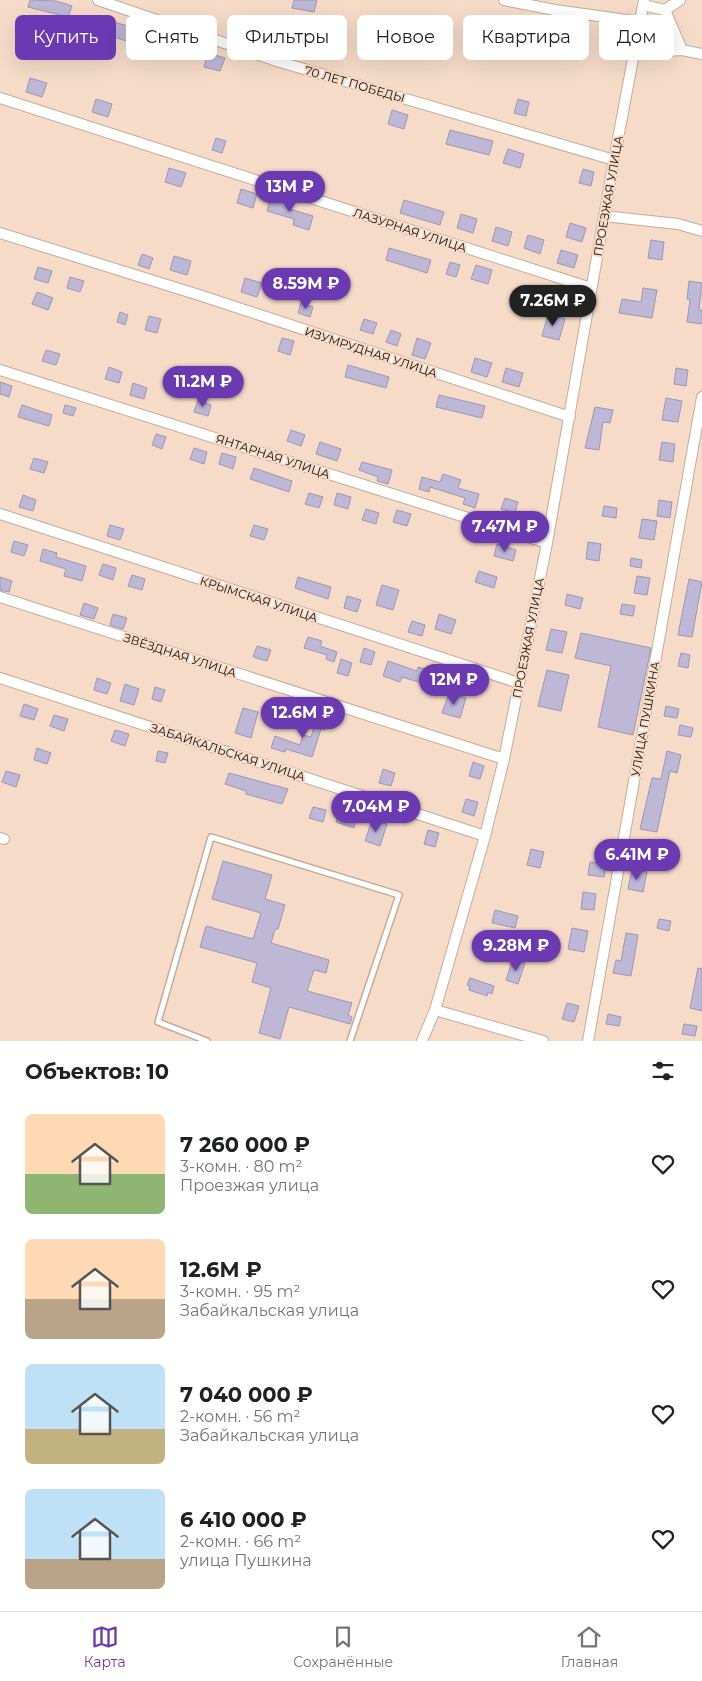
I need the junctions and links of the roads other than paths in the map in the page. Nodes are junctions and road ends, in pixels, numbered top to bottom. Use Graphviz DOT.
graph roads {
  1 [pos="98,0"];
  2 [pos="504,0"];
  3 [pos="680,0"];
  4 [pos="644,2"];
  5 [pos="665,10"];
  6 [pos="642,15"];
  7 [pos="599,16"];
  8 [pos="682,50"];
  9 [pos="674,51"];
  10 [pos="702,54"];
  11 [pos="634,60"];
  12 [pos="0,98"];
  13 [pos="614,160"];
  14 [pos="604,216"];
  15 [pos="702,231"];
  16 [pos="0,233"];
  17 [pos="591,288"];
  18 [pos="0,370"];
  19 [pos="702,397"];
  20 [pos="570,417"];
  21 [pos="0,514"];
  22 [pos="547,543"];
  23 [pos="0,597"];
  24 [pos="0,678"];
  25 [pos="519,683"];
  26 [pos="504,759"];
  27 [pos="486,836"];
  28 [pos="435,1010"];
  29 [pos="207,1041"];
  30 [pos="350,1041"];
  31 [pos="422,1041"];
  32 [pos="543,1041"];
  33 [pos="588,1041"];
  1 -- 13 [label="street, 70 ЛЕТ ПОБЕДЫ"];
  2 -- 7 [label="street"];
  3 -- 5 [label="street"];
  4 -- 5 [label="street"];
  4 -- 6 [label="street, ПРОЕЗЖАЯ УЛИЦА"];
  5 -- 8 [label="street"];
  8 -- 9 [label="street"];
  8 -- 10 [label="street"];
  11 -- 13 [label="street, ПРОЕЗЖАЯ УЛИЦА"];
  12 -- 17 [label="street, ЛАЗУРНАЯ УЛИЦА"];
  13 -- 14 [label="street, ПРОЕЗЖАЯ УЛИЦА"];
  14 -- 15 [label="street"];
  14 -- 17 [label="street, ПРОЕЗЖАЯ УЛИЦА"];
  16 -- 20 [label="street, ИЗУМРУДНАЯ УЛИЦА"];
  17 -- 20 [label="street, ПРОЕЗЖАЯ УЛИЦА"];
  18 -- 22 [label="street, ЯНТАРНАЯ УЛИЦА"];
  19 -- 33 [label="street, УЛИЦА ПУШКИНА"];
  20 -- 22 [label="street, ПРОЕЗЖАЯ УЛИЦА"];
  21 -- 25 [label="street, КРЫМСКАЯ УЛИЦА"];
  22 -- 25 [label="street, ПРОЕЗЖАЯ УЛИЦА"];
  23 -- 26 [label="street, ЗВЁЗДНАЯ УЛИЦА"];
  24 -- 27 [label="street, ЗАБАЙКАЛЬСКАЯ УЛИЦА"];
  25 -- 26 [label="street, ПРОЕЗЖАЯ УЛИЦА"];
  26 -- 27 [label="street, ПРОЕЗЖАЯ УЛИЦА"];
  27 -- 28 [label="street, ПРОЕЗЖАЯ УЛИЦА"];
  28 -- 31 [label="street, ПРОЕЗЖАЯ УЛИЦА"];
  28 -- 32 [label="street"];
  29 -- 30 [label="lane"];
}
